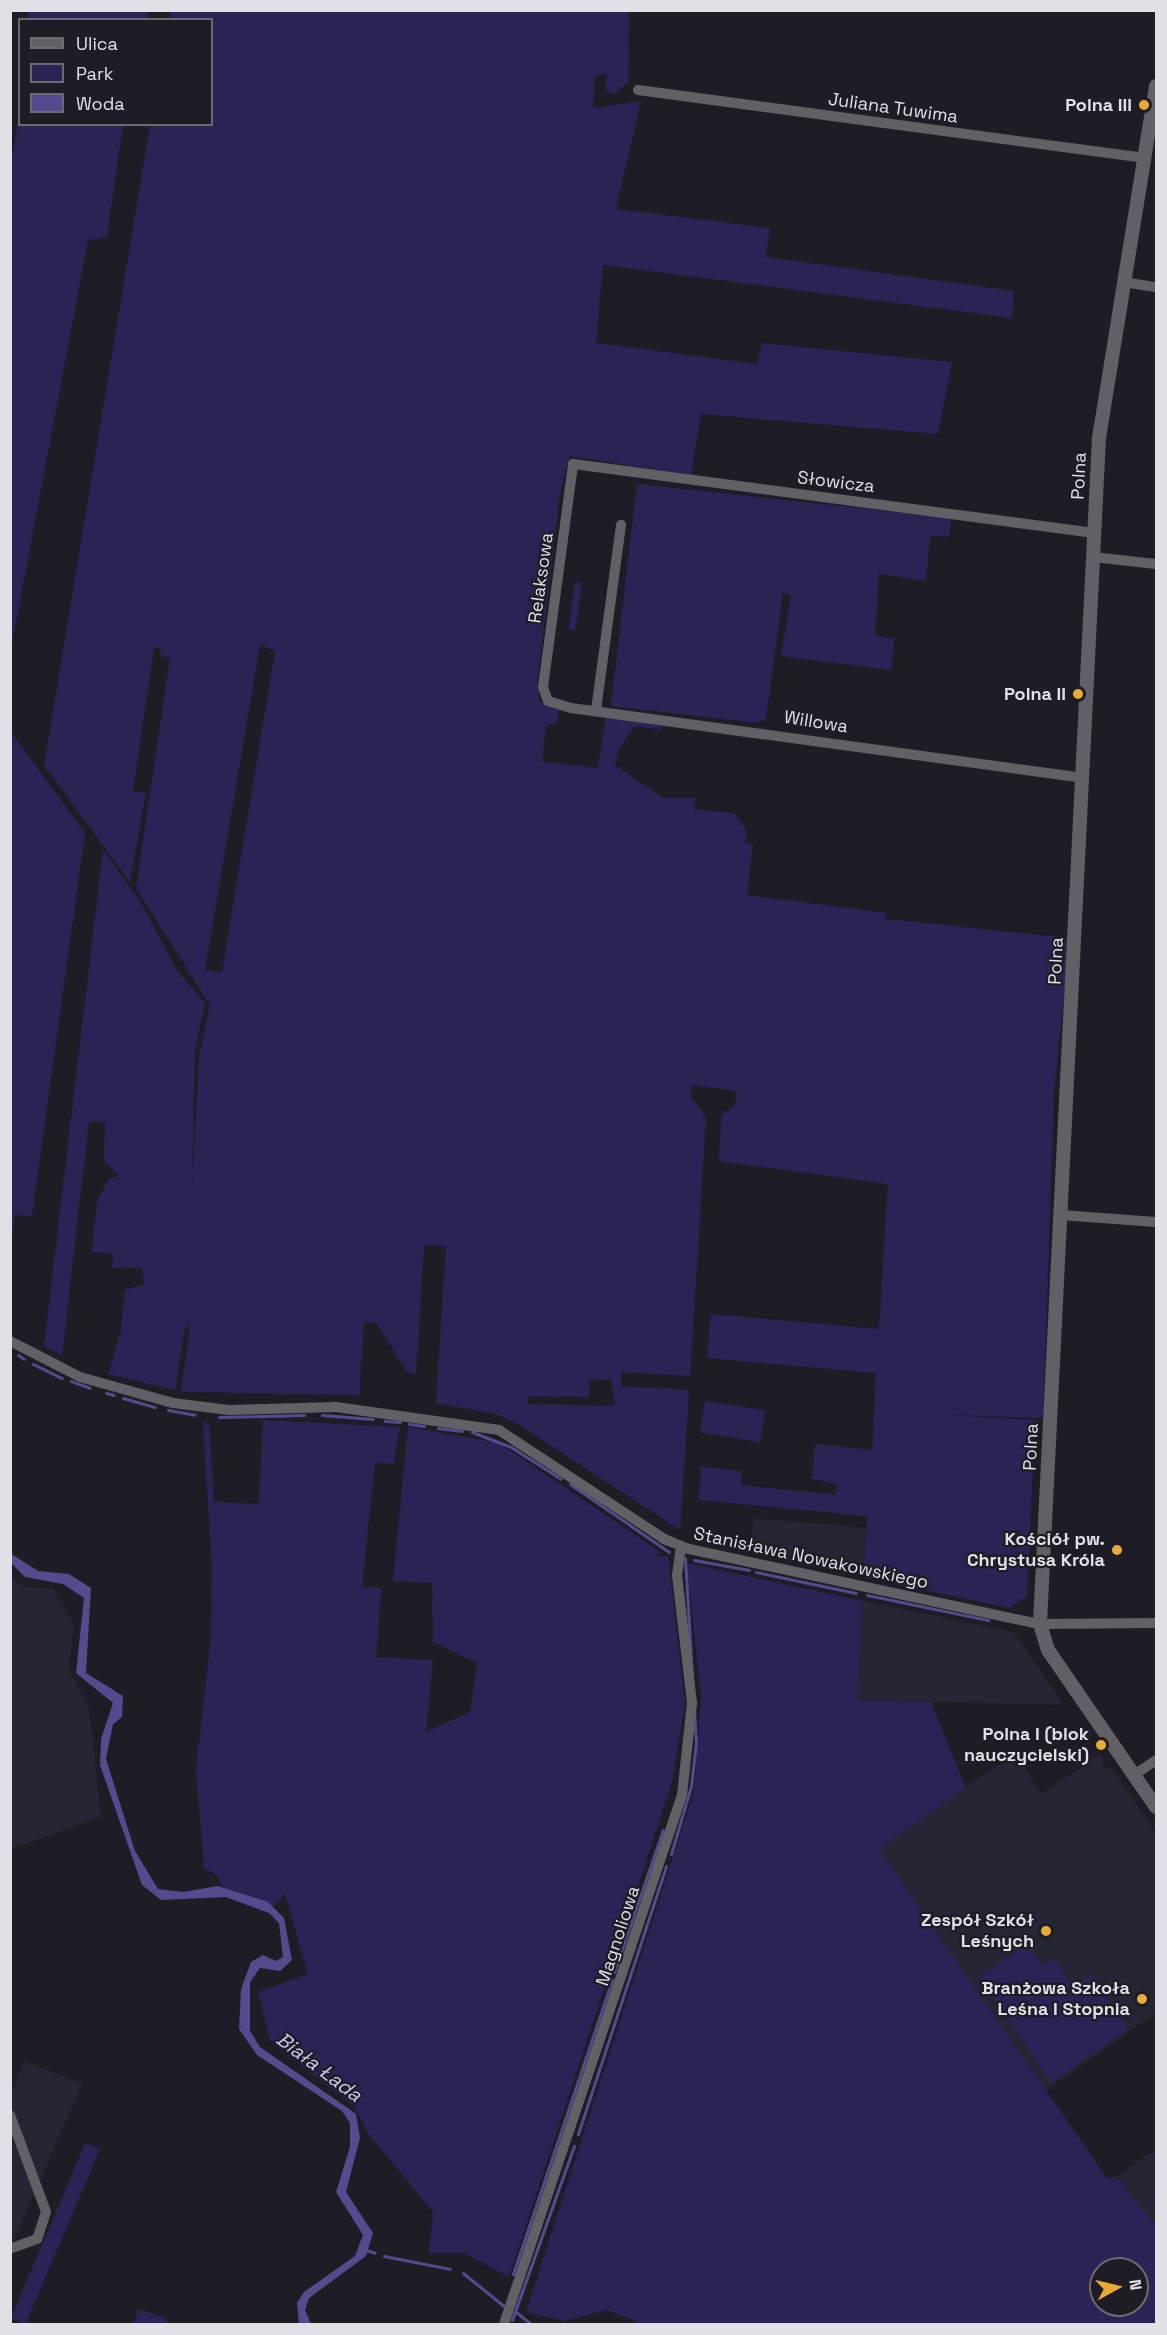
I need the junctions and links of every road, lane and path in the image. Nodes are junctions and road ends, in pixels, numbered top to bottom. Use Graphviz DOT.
graph roads {
  1 [pos="1156,86"];
  2 [pos="638,90"];
  3 [pos="1153,135"];
  4 [pos="1144,158"];
  5 [pos="1124,282"];
  6 [pos="1156,287"];
  7 [pos="573,465"];
  8 [pos="621,525"];
  9 [pos="1094,533"];
  10 [pos="1093,557"];
  11 [pos="1156,564"];
  12 [pos="545,697"];
  13 [pos="597,710"];
  14 [pos="1084,778"];
  15 [pos="1061,1215"];
  16 [pos="1156,1222"];
  17 [pos="10,1341"];
  18 [pos="681,1547"];
  19 [pos="1156,1623"];
  20 [pos="1040,1624"];
  21 [pos="1156,1760"];
  22 [pos="1134,1775"];
  23 [pos="1156,1807"];
  24 [pos="10,2115"];
  25 [pos="10,2249"];
  26 [pos="504,2325"];
  1 -- 3 [label="street, Polna"];
  2 -- 4 [label="street, Juliana Tuwima"];
  3 -- 4 [label="street, Polna"];
  4 -- 5 [label="street, Polna"];
  5 -- 6 [label="street"];
  5 -- 9 [label="street, Polna"];
  7 -- 9 [label="street, Słowicza"];
  7 -- 12 [label="street, Relaksowa"];
  8 -- 13 [label="street"];
  9 -- 10 [label="street, Polna"];
  10 -- 11 [label="street"];
  10 -- 14 [label="street, Polna"];
  12 -- 13 [label="street, Willowa"];
  13 -- 14 [label="street, Willowa"];
  14 -- 15 [label="street, Polna"];
  15 -- 16 [label="street"];
  15 -- 20 [label="street, Polna"];
  17 -- 18 [label="street, Stanisława Nowakowskiego"];
  18 -- 20 [label="street, Stanisława Nowakowskiego"];
  18 -- 26 [label="street, Magnoliowa"];
  19 -- 20 [label="street, Stanisława Nowakowskiego"];
  20 -- 22 [label="street, Polna"];
  21 -- 22 [label="street"];
  22 -- 23 [label="street, Polna"];
  24 -- 25 [label="street"];
}
